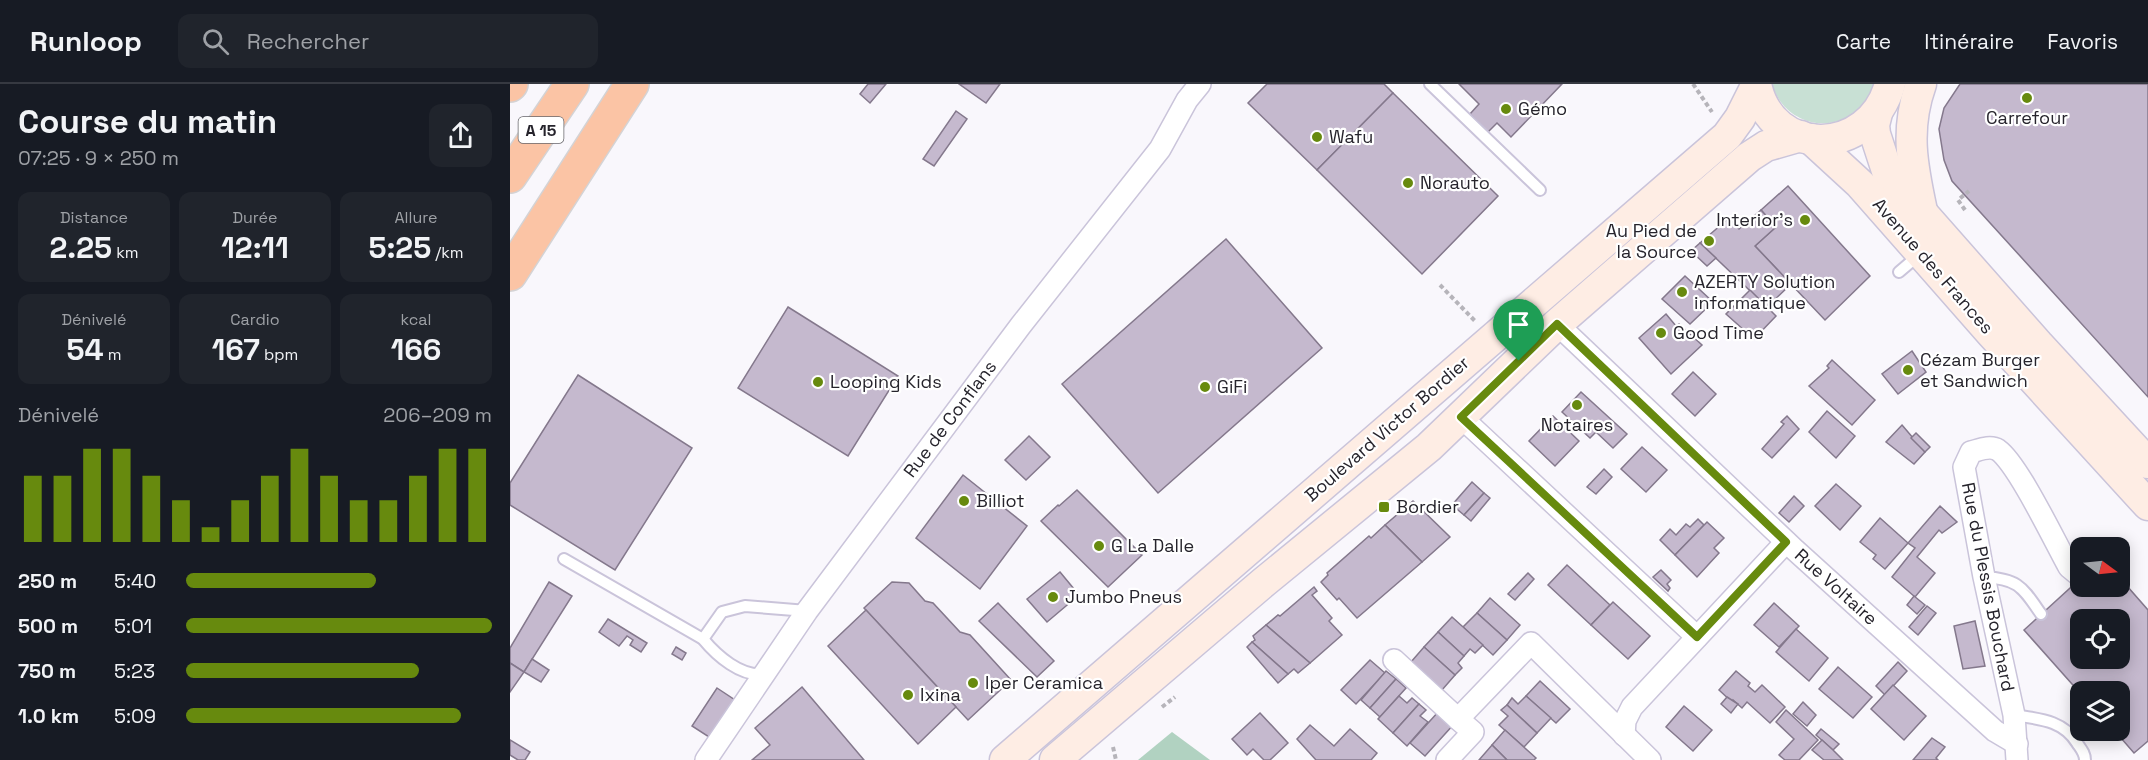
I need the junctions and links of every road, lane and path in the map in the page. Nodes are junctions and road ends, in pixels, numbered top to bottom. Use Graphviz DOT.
graph roads {
  1 [pos="572,84"];
  2 [pos="632,84"];
  3 [pos="1200,84"];
  4 [pos="1430,84"];
  5 [pos="1694,84"];
  6 [pos="1890,84"];
  7 [pos="1921,84"];
  8 [pos="1756,85"];
  9 [pos="1877,113"];
  10 [pos="1714,115"];
  11 [pos="1806,138"];
  12 [pos="510,176"];
  13 [pos="1540,190"];
  14 [pos="1969,191"];
  15 [pos="1965,210"];
  16 [pos="1922,214"];
  17 [pos="1922,253"];
  18 [pos="1899,272"];
  19 [pos="510,274"];
  20 [pos="1440,285"];
  21 [pos="1557,324"];
  22 [pos="1492,339"];
  23 [pos="1461,417"];
  24 [pos="2148,463"];
  25 [pos="2148,505"];
  26 [pos="1786,542"];
  27 [pos="564,559"];
  28 [pos="2070,568"];
  29 [pos="1984,577"];
  30 [pos="807,611"];
  31 [pos="2041,614"];
  32 [pos="1697,637"];
  33 [pos="703,639"];
  34 [pos="1394,660"];
  35 [pos="764,674"];
  36 [pos="2014,715"];
  37 [pos="1458,719"];
  38 [pos="1624,735"];
  39 [pos="1112,746"];
  40 [pos="2017,752"];
  41 [pos="706,760"];
  42 [pos="1005,760"];
  43 [pos="1055,760"];
  44 [pos="1116,760"];
  45 [pos="1447,760"];
  46 [pos="1650,760"];
  47 [pos="2085,760"];
  1 -- 12 [label="highway, A 15"];
  2 -- 19 [label="highway"];
  3 -- 30 [label="street, Rue de Conflans"];
  4 -- 13 [label="lane"];
  5 -- 10 [label="path"];
  6 -- 9 [label="main road"];
  7 -- 16 [label="main road"];
  8 -- 11 [label="main road, Avenue des Frances"];
  8 -- 22 [label="main road, Boulevard Victor Bordier"];
  9 -- 11 [label="main road, Boulevard Victor Bordier"];
  9 -- 16 [label="main road, Avenue des Frances"];
  11 -- 17 [label="main road, Avenue des Frances"];
  11 -- 21 [label="main road, Boulevard Victor Bordier"];
  14 -- 15 [label="path"];
  16 -- 24 [label="main road, Avenue des Frances"];
  17 -- 18 [label="lane"];
  17 -- 25 [label="main road, Avenue des Frances"];
  20 -- 22 [label="path"];
  21 -- 23 [label="main road, Boulevard Victor Bordier"];
  21 -- 26 [label="street, Rue Voltaire"];
  22 -- 42 [label="main road, Boulevard Victor Bordier"];
  23 -- 32 [label="street"];
  23 -- 43 [label="main road, Boulevard Victor Bordier"];
  26 -- 32 [label="street"];
  26 -- 40 [label="street, Rue Voltaire"];
  27 -- 33 [label="lane"];
  28 -- 29 [label="street, Rue du Plessis Bouchard"];
  29 -- 31 [label="lane"];
  29 -- 36 [label="street, Rue du Plessis Bouchard"];
  30 -- 33 [label="lane"];
  30 -- 35 [label="street, Rue de Conflans"];
  32 -- 38 [label="street"];
  33 -- 35 [label="lane"];
  34 -- 37 [label="street"];
  35 -- 41 [label="street, Rue de Conflans"];
  36 -- 40 [label="street, Rue du Plessis Bouchard"];
  36 -- 47 [label="lane"];
  37 -- 38 [label="street"];
  37 -- 45 [label="street"];
  38 -- 46 [label="street"];
  39 -- 44 [label="path"];
}
